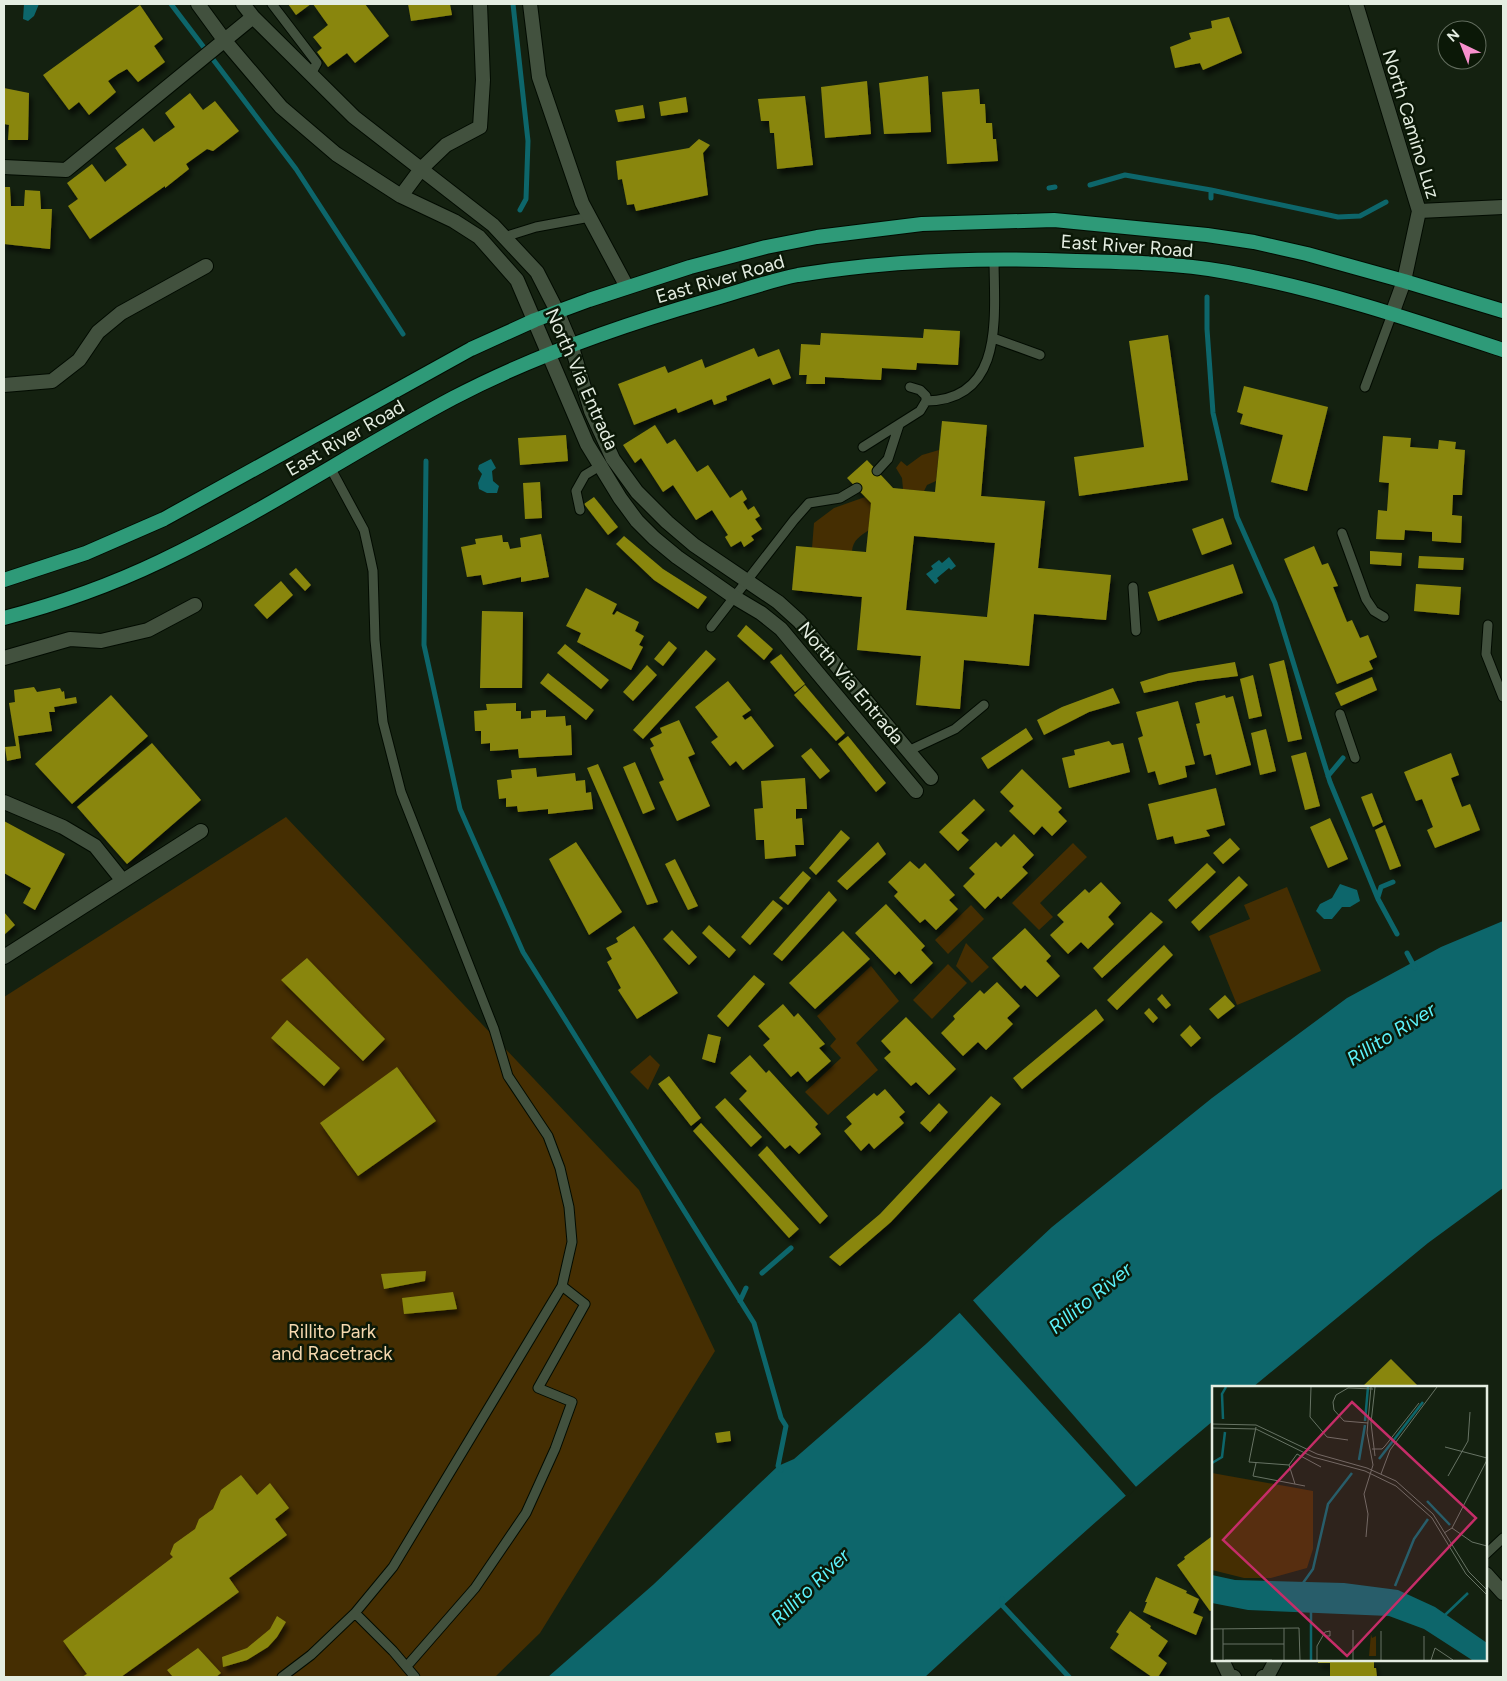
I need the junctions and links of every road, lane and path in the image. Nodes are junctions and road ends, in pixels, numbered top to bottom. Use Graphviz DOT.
graph roads {
  1 [pos="198,4"];
  2 [pos="243,4"];
  3 [pos="272,4"];
  4 [pos="480,4"];
  5 [pos="530,4"];
  6 [pos="1356,4"];
  7 [pos="253,17"];
  8 [pos="225,41"];
  9 [pos="311,74"];
  10 [pos="4,167"];
  11 [pos="421,169"];
  12 [pos="401,196"];
  13 [pos="1503,207"];
  14 [pos="1419,210"];
  15 [pos="590,217"];
  16 [pos="504,237"];
  17 [pos="994,258"];
  18 [pos="206,266"];
  19 [pos="1404,281"];
  20 [pos="627,287"];
  21 [pos="558,311"];
  22 [pos="1503,312"];
  23 [pos="1392,314"];
  24 [pos="535,320"];
  25 [pos="993,338"];
  26 [pos="571,344"];
  27 [pos="1503,350"];
  28 [pos="549,354"];
  29 [pos="1040,356"];
  30 [pos="4,385"];
  31 [pos="910,387"];
  32 [pos="1365,387"];
  33 [pos="926,401"];
  34 [pos="899,425"];
  35 [pos="864,447"];
  36 [pos="600,466"];
  37 [pos="331,468"];
  38 [pos="877,471"];
  39 [pos="857,488"];
  40 [pos="580,510"];
  41 [pos="1342,533"];
  42 [pos="4,580"];
  43 [pos="747,580"];
  44 [pos="1133,587"];
  45 [pos="734,597"];
  46 [pos="195,606"];
  47 [pos="1384,617"];
  48 [pos="4,618"];
  49 [pos="1488,625"];
  50 [pos="711,627"];
  51 [pos="1136,631"];
  52 [pos="4,658"];
  53 [pos="1503,697"];
  54 [pos="984,705"];
  55 [pos="1340,714"];
  56 [pos="908,750"];
  57 [pos="1355,758"];
  58 [pos="932,778"];
  59 [pos="916,791"];
  60 [pos="4,802"];
  61 [pos="201,831"];
  62 [pos="123,881"];
  63 [pos="4,957"];
  64 [pos="562,1286"];
  65 [pos="1503,1538"];
  66 [pos="1487,1553"];
  67 [pos="1487,1575"];
  68 [pos="1503,1593"];
  69 [pos="355,1614"];
  70 [pos="1222,1661"];
  71 [pos="1275,1661"];
  72 [pos="407,1666"];
  73 [pos="282,1677"];
  74 [pos="415,1677"];
  75 [pos="1234,1677"];
  76 [pos="1263,1677"];
  1 -- 8 [label="street, North Via Entrada"];
  2 -- 7 [label="street, North Via Entrada"];
  3 -- 9 [label="lane"];
  4 -- 11 [label="street"];
  5 -- 15 [label="street"];
  6 -- 14 [label="street, North Camino Luz"];
  7 -- 8 [label="street"];
  7 -- 9 [label="street, North Via Entrada"];
  8 -- 10 [label="street"];
  8 -- 12 [label="street, North Via Entrada"];
  9 -- 11 [label="street, North Via Entrada"];
  11 -- 12 [label="street"];
  11 -- 16 [label="street, North Via Entrada"];
  12 -- 24 [label="street, North Via Entrada"];
  13 -- 14 [label="street"];
  14 -- 19 [label="street, North Camino Luz"];
  15 -- 16 [label="lane"];
  15 -- 20 [label="street"];
  16 -- 21 [label="street, North Via Entrada"];
  17 -- 23 [label="main road, East River Road"];
  17 -- 25 [label="lane"];
  17 -- 26 [label="main road, East River Road"];
  18 -- 30 [label="street"];
  19 -- 20 [label="main road, East River Road"];
  19 -- 22 [label="main road, East River Road"];
  19 -- 23 [label="street, North Camino Luz"];
  20 -- 21 [label="main road, East River Road"];
  21 -- 24 [label="main road, East River Road"];
  21 -- 26 [label="street, North Via Entrada"];
  23 -- 27 [label="main road, East River Road"];
  23 -- 32 [label="lane"];
  24 -- 28 [label="street, North Via Entrada"];
  24 -- 42 [label="main road, East River Road"];
  25 -- 29 [label="lane"];
  25 -- 33 [label="lane"];
  26 -- 28 [label="main road, East River Road"];
  26 -- 43 [label="street, North Via Entrada"];
  28 -- 36 [label="street, North Via Entrada"];
  28 -- 37 [label="main road, East River Road"];
  31 -- 33 [label="lane"];
  33 -- 34 [label="lane"];
  34 -- 35 [label="lane"];
  34 -- 38 [label="lane"];
  36 -- 40 [label="lane"];
  36 -- 45 [label="street, North Via Entrada"];
  37 -- 48 [label="main road, East River Road"];
  37 -- 64 [label="lane"];
  39 -- 43 [label="lane"];
  41 -- 47 [label="lane"];
  43 -- 45 [label="lane"];
  43 -- 56 [label="street, North Via Entrada"];
  44 -- 51 [label="lane"];
  45 -- 50 [label="lane"];
  45 -- 59 [label="street, North Via Entrada"];
  46 -- 52 [label="street"];
  49 -- 53 [label="lane"];
  54 -- 56 [label="lane"];
  55 -- 57 [label="lane"];
  56 -- 58 [label="street, North Via Entrada"];
  60 -- 62 [label="street"];
  61 -- 62 [label="street"];
  62 -- 63 [label="street"];
  64 -- 69 [label="lane"];
  64 -- 72 [label="lane"];
  65 -- 66 [label="lane"];
  67 -- 68 [label="street"];
  69 -- 72 [label="lane"];
  69 -- 73 [label="lane"];
  70 -- 75 [label="street"];
  71 -- 76 [label="street"];
  72 -- 74 [label="lane"];
}
